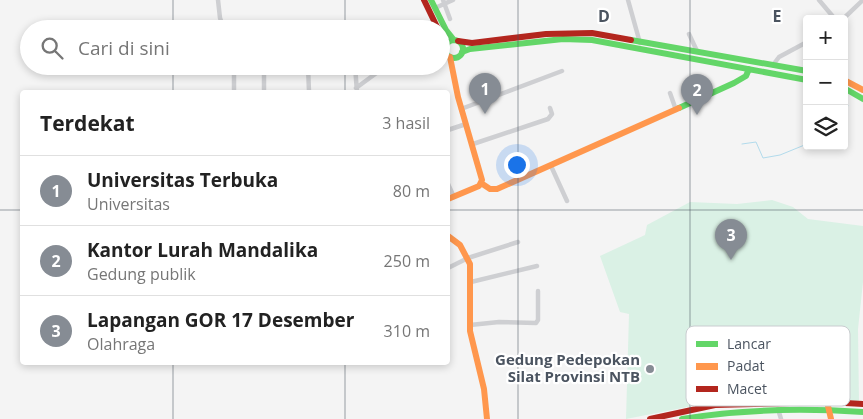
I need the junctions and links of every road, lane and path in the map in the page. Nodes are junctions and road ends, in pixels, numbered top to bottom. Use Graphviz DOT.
graph roads {
  1 [pos="218,0"];
  2 [pos="424,0"];
  3 [pos="431,0"];
  4 [pos="628,0"];
  5 [pos="819,0"];
  6 [pos="863,0"];
  7 [pos="451,1"];
  8 [pos="443,2"];
  9 [pos="435,8"];
  10 [pos="832,15"];
  11 [pos="847,15"];
  12 [pos="221,20"];
  13 [pos="434,20"];
  14 [pos="441,20"];
  15 [pos="450,20"];
  16 [pos="450,34"];
  17 [pos="688,34"];
  18 [pos="456,41"];
  19 [pos="450,42"];
  20 [pos="640,42"];
  21 [pos="803,44"];
  22 [pos="641,49"];
  23 [pos="697,51"];
  24 [pos="462,52"];
  25 [pos="450,57"];
  26 [pos="760,62"];
  27 [pos="773,65"];
  28 [pos="749,69"];
  29 [pos="803,70"];
  30 [pos="562,71"];
  31 [pos="758,71"];
  32 [pos="234,75"];
  33 [pos="264,75"];
  34 [pos="308,75"];
  35 [pos="356,75"];
  36 [pos="375,75"];
  37 [pos="803,79"];
  38 [pos="848,82"];
  39 [pos="862,88"];
  40 [pos="234,90"];
  41 [pos="264,90"];
  42 [pos="309,90"];
  43 [pos="357,90"];
  44 [pos="848,90"];
  45 [pos="670,92"];
  46 [pos="863,99"];
  47 [pos="550,108"];
  48 [pos="461,109"];
  49 [pos="676,110"];
  50 [pos="466,124"];
  51 [pos="450,129"];
  52 [pos="473,144"];
  53 [pos="551,166"];
  54 [pos="482,183"];
  55 [pos="451,198"];
  56 [pos="567,201"];
  57 [pos="450,238"];
  58 [pos="518,242"];
  59 [pos="468,258"];
  60 [pos="537,266"];
  61 [pos="450,267"];
  62 [pos="470,282"];
  63 [pos="538,291"];
  64 [pos="470,325"];
  65 [pos="863,404"];
  66 [pos="850,405"];
  67 [pos="713,406"];
  68 [pos="734,406"];
  69 [pos="763,406"];
  70 [pos="828,406"];
  71 [pos="778,407"];
  72 [pos="734,412"];
  73 [pos="863,412"];
  74 [pos="487,419"];
  75 [pos="650,419"];
  76 [pos="682,419"];
  77 [pos="781,419"];
  78 [pos="831,419"];
  1 -- 12 [label="street"];
  2 -- 13 [label="main road"];
  3 -- 9 [label="main road"];
  4 -- 20 [label="street"];
  5 -- 10 [label="street"];
  6 -- 11 [label="street"];
  7 -- 8 [label="street"];
  8 -- 9 [label="street"];
  8 -- 15 [label="street"];
  9 -- 14 [label="main road"];
  16 -- 18 [label="main road"];
  17 -- 23 [label="street"];
  18 -- 19 [label="main road"];
  18 -- 20 [label="main road"];
  18 -- 24 [label="main road"];
  20 -- 22 [label="street"];
  20 -- 23 [label="main road"];
  21 -- 27 [label="street"];
  22 -- 24 [label="main road"];
  22 -- 28 [label="main road"];
  23 -- 26 [label="main road"];
  24 -- 25 [label="main road"];
  25 -- 48 [label="main road"];
  26 -- 27 [label="main road"];
  26 -- 31 [label="main road"];
  27 -- 29 [label="main road"];
  28 -- 31 [label="main road"];
  28 -- 49 [label="main road"];
  30 -- 48 [label="street"];
  31 -- 37 [label="main road"];
  32 -- 40 [label="street"];
  33 -- 41 [label="street"];
  34 -- 42 [label="street"];
  35 -- 43 [label="street"];
  36 -- 43 [label="street"];
  38 -- 39 [label="main road"];
  44 -- 46 [label="main road"];
  45 -- 49 [label="street"];
  47 -- 52 [label="street"];
  48 -- 50 [label="main road"];
  49 -- 53 [label="main road"];
  50 -- 51 [label="street"];
  50 -- 52 [label="main road"];
  52 -- 54 [label="main road"];
  53 -- 54 [label="main road"];
  53 -- 56 [label="street"];
  54 -- 55 [label="main road"];
  57 -- 59 [label="main road"];
  58 -- 59 [label="street"];
  59 -- 61 [label="street"];
  59 -- 62 [label="main road"];
  60 -- 62 [label="street"];
  62 -- 64 [label="main road"];
  63 -- 64 [label="street"];
  64 -- 74 [label="main road"];
  65 -- 66 [label="main road"];
  67 -- 75 [label="main road"];
  68 -- 72 [label="main road"];
  69 -- 71 [label="main road"];
  70 -- 71 [label="main road"];
  70 -- 73 [label="main road"];
  70 -- 78 [label="main road"];
  71 -- 72 [label="main road"];
  71 -- 77 [label="street"];
  72 -- 76 [label="main road"];
}
